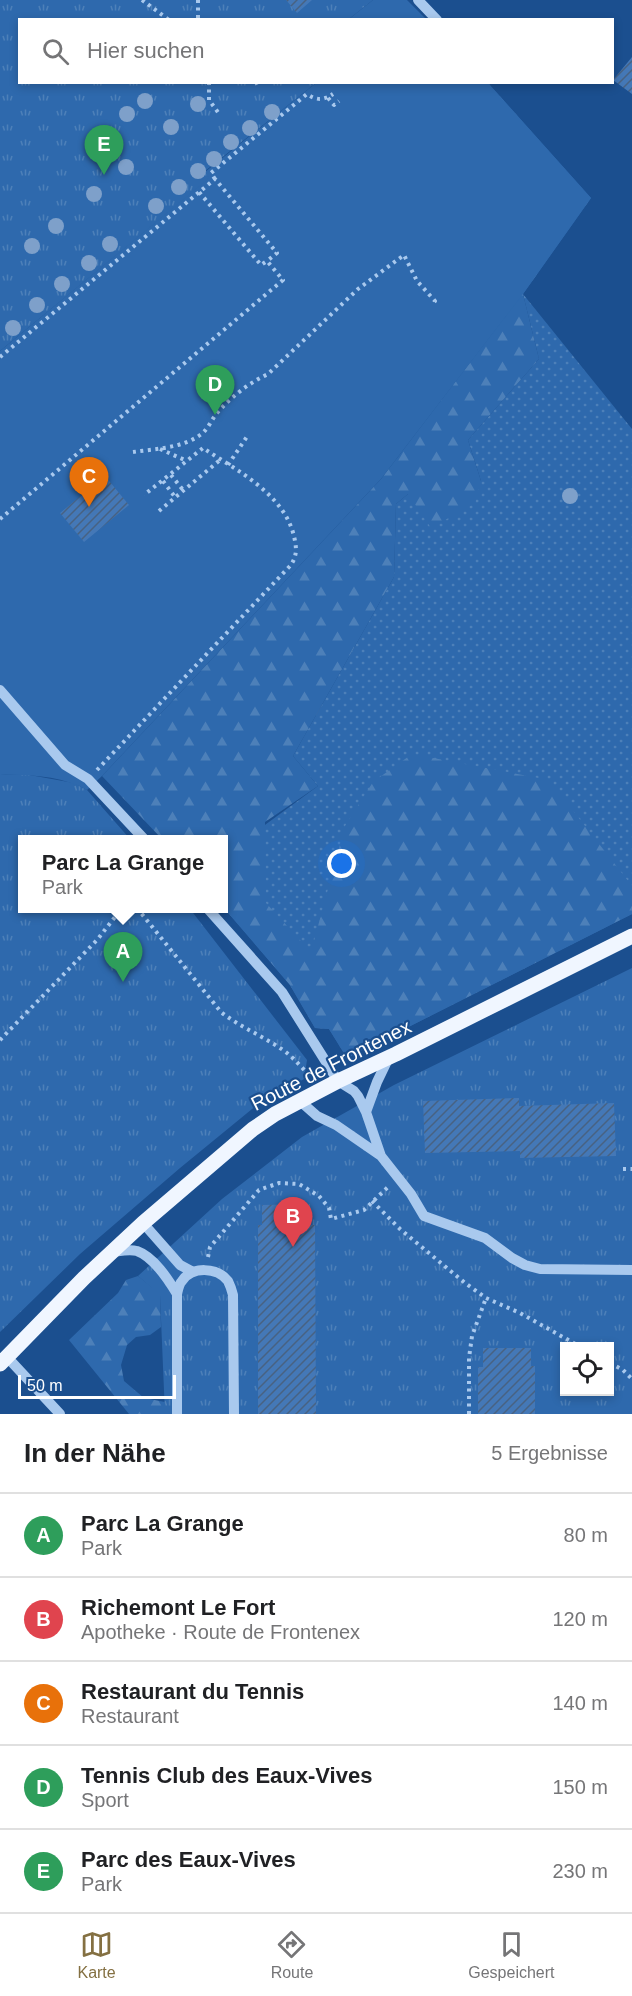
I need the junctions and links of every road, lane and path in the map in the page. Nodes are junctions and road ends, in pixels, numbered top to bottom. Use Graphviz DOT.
graph roads {
  1 [pos="142,0"];
  2 [pos="198,0"];
  3 [pos="418,0"];
  4 [pos="166,18"];
  5 [pos="198,18"];
  6 [pos="435,18"];
  7 [pos="209,84"];
  8 [pos="333,94"];
  9 [pos="328,98"];
  10 [pos="339,101"];
  11 [pos="219,115"];
  12 [pos="215,179"];
  13 [pos="199,192"];
  14 [pos="267,261"];
  15 [pos="433,303"];
  16 [pos="0,357"];
  17 [pos="248,435"];
  18 [pos="159,449"];
  19 [pos="133,452"];
  20 [pos="220,460"];
  21 [pos="187,461"];
  22 [pos="228,465"];
  23 [pos="171,475"];
  24 [pos="163,481"];
  25 [pos="183,490"];
  26 [pos="144,495"];
  27 [pos="176,497"];
  28 [pos="159,511"];
  29 [pos="0,519"];
  30 [pos="0,690"];
  31 [pos="88,779"];
  32 [pos="140,835"];
  33 [pos="119,913"];
  34 [pos="140,913"];
  35 [pos="211,913"];
  36 [pos="632,936"];
  37 [pos="1,1038"];
  38 [pos="389,1057"];
  39 [pos="312,1077"];
  40 [pos="338,1081"];
  41 [pos="300,1101"];
  42 [pos="366,1112"];
  43 [pos="381,1156"];
  44 [pos="623,1169"];
  45 [pos="632,1169"];
  46 [pos="143,1224"];
  47 [pos="112,1252"];
  48 [pos="632,1270"];
  49 [pos="199,1271"];
  50 [pos="177,1294"];
  51 [pos="486,1298"];
  52 [pos="570,1342"];
  53 [pos="3,1361"];
  54 [pos="614,1366"];
  55 [pos="632,1379"];
  56 [pos="60,1414"];
  57 [pos="177,1414"];
  58 [pos="234,1414"];
  59 [pos="469,1414"];
  1 -- 4 [label="path"];
  2 -- 5 [label="path"];
  3 -- 6 [label="street"];
  7 -- 11 [label="path"];
  8 -- 9 [label="path"];
  9 -- 10 [label="path"];
  9 -- 12 [label="path"];
  12 -- 13 [label="path"];
  12 -- 14 [label="path"];
  13 -- 14 [label="path"];
  13 -- 16 [label="path"];
  14 -- 29 [label="path"];
  15 -- 18 [label="path"];
  17 -- 22 [label="path"];
  18 -- 19 [label="path"];
  18 -- 21 [label="path"];
  20 -- 21 [label="path"];
  20 -- 22 [label="path"];
  20 -- 25 [label="path"];
  21 -- 23 [label="path"];
  22 -- 31 [label="path"];
  23 -- 24 [label="path"];
  23 -- 25 [label="path"];
  24 -- 26 [label="path"];
  24 -- 27 [label="path"];
  25 -- 27 [label="path"];
  27 -- 28 [label="path"];
  30 -- 31 [label="street"];
  31 -- 32 [label="street"];
  33 -- 37 [label="path"];
  34 -- 39 [label="path"];
  35 -- 40 [label="street"];
  36 -- 38 [label="main road, Route de Frontenex"];
  38 -- 40 [label="main road, Route de Frontenex"];
  38 -- 42 [label="street"];
  40 -- 41 [label="main road, Route de Frontenex"];
  40 -- 42 [label="street"];
  41 -- 43 [label="street"];
  41 -- 46 [label="main road, Route de Frontenex"];
  42 -- 43 [label="street"];
  43 -- 48 [label="street"];
  44 -- 45 [label="path"];
  46 -- 47 [label="main road, Route de Frontenex"];
  46 -- 49 [label="street"];
  47 -- 50 [label="street"];
  47 -- 53 [label="main road, Route de Frontenex"];
  49 -- 50 [label="street"];
  49 -- 51 [label="path"];
  49 -- 58 [label="street"];
  50 -- 57 [label="street"];
  51 -- 52 [label="path"];
  51 -- 59 [label="path"];
  53 -- 56 [label="street, Route de Frontenex"];
  54 -- 55 [label="path"];
}
